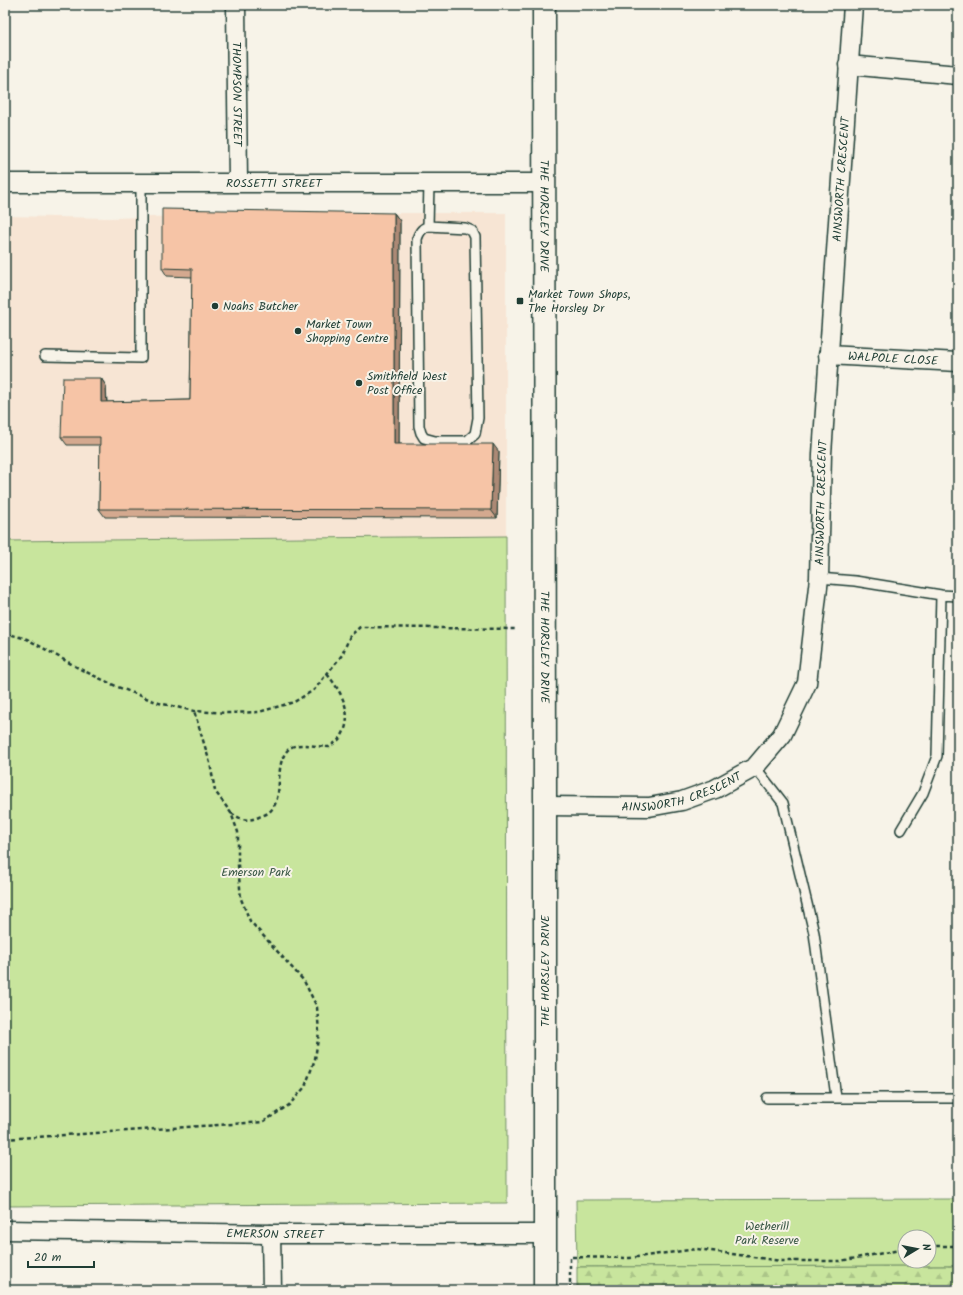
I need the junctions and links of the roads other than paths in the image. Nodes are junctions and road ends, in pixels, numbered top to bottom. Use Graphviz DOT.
graph roads {
  1 [pos="236,5"];
  2 [pos="544,5"];
  3 [pos="853,5"];
  4 [pos="848,65"];
  5 [pos="958,75"];
  6 [pos="141,182"];
  7 [pos="238,182"];
  8 [pos="5,183"];
  9 [pos="428,183"];
  10 [pos="544,183"];
  11 [pos="428,226"];
  12 [pos="828,355"];
  13 [pos="45,356"];
  14 [pos="958,362"];
  15 [pos="818,578"];
  16 [pos="941,595"];
  17 [pos="958,596"];
  18 [pos="755,767"];
  19 [pos="545,806"];
  20 [pos="900,830"];
  21 [pos="836,1097"];
  22 [pos="767,1098"];
  23 [pos="958,1098"];
  24 [pos="5,1230"];
  25 [pos="271,1234"];
  26 [pos="545,1234"];
  27 [pos="272,1290"];
  28 [pos="545,1290"];
  1 -- 7 [label="street, THOMPSON STREET"];
  2 -- 10 [label="main road, THE HORSLEY DRIVE"];
  3 -- 4 [label="street, AINSWORTH CRESCENT"];
  4 -- 5 [label="street"];
  4 -- 12 [label="street, AINSWORTH CRESCENT"];
  6 -- 7 [label="street, ROSSETTI STREET"];
  6 -- 8 [label="street, ROSSETTI STREET"];
  6 -- 13 [label="lane"];
  7 -- 9 [label="street, ROSSETTI STREET"];
  9 -- 10 [label="street, ROSSETTI STREET"];
  9 -- 11 [label="lane"];
  10 -- 19 [label="main road, THE HORSLEY DRIVE"];
  11 -- 11 [label="lane"];
  12 -- 14 [label="street, WALPOLE CLOSE"];
  12 -- 15 [label="street, AINSWORTH CRESCENT"];
  15 -- 16 [label="lane"];
  15 -- 18 [label="street, AINSWORTH CRESCENT"];
  16 -- 17 [label="lane"];
  16 -- 20 [label="lane"];
  18 -- 19 [label="street, AINSWORTH CRESCENT"];
  18 -- 21 [label="lane"];
  19 -- 26 [label="main road, THE HORSLEY DRIVE"];
  21 -- 22 [label="lane"];
  21 -- 23 [label="lane"];
  24 -- 25 [label="street, EMERSON STREET"];
  25 -- 26 [label="street, EMERSON STREET"];
  25 -- 27 [label="street"];
  26 -- 28 [label="main road, THE HORSLEY DRIVE"];
}
